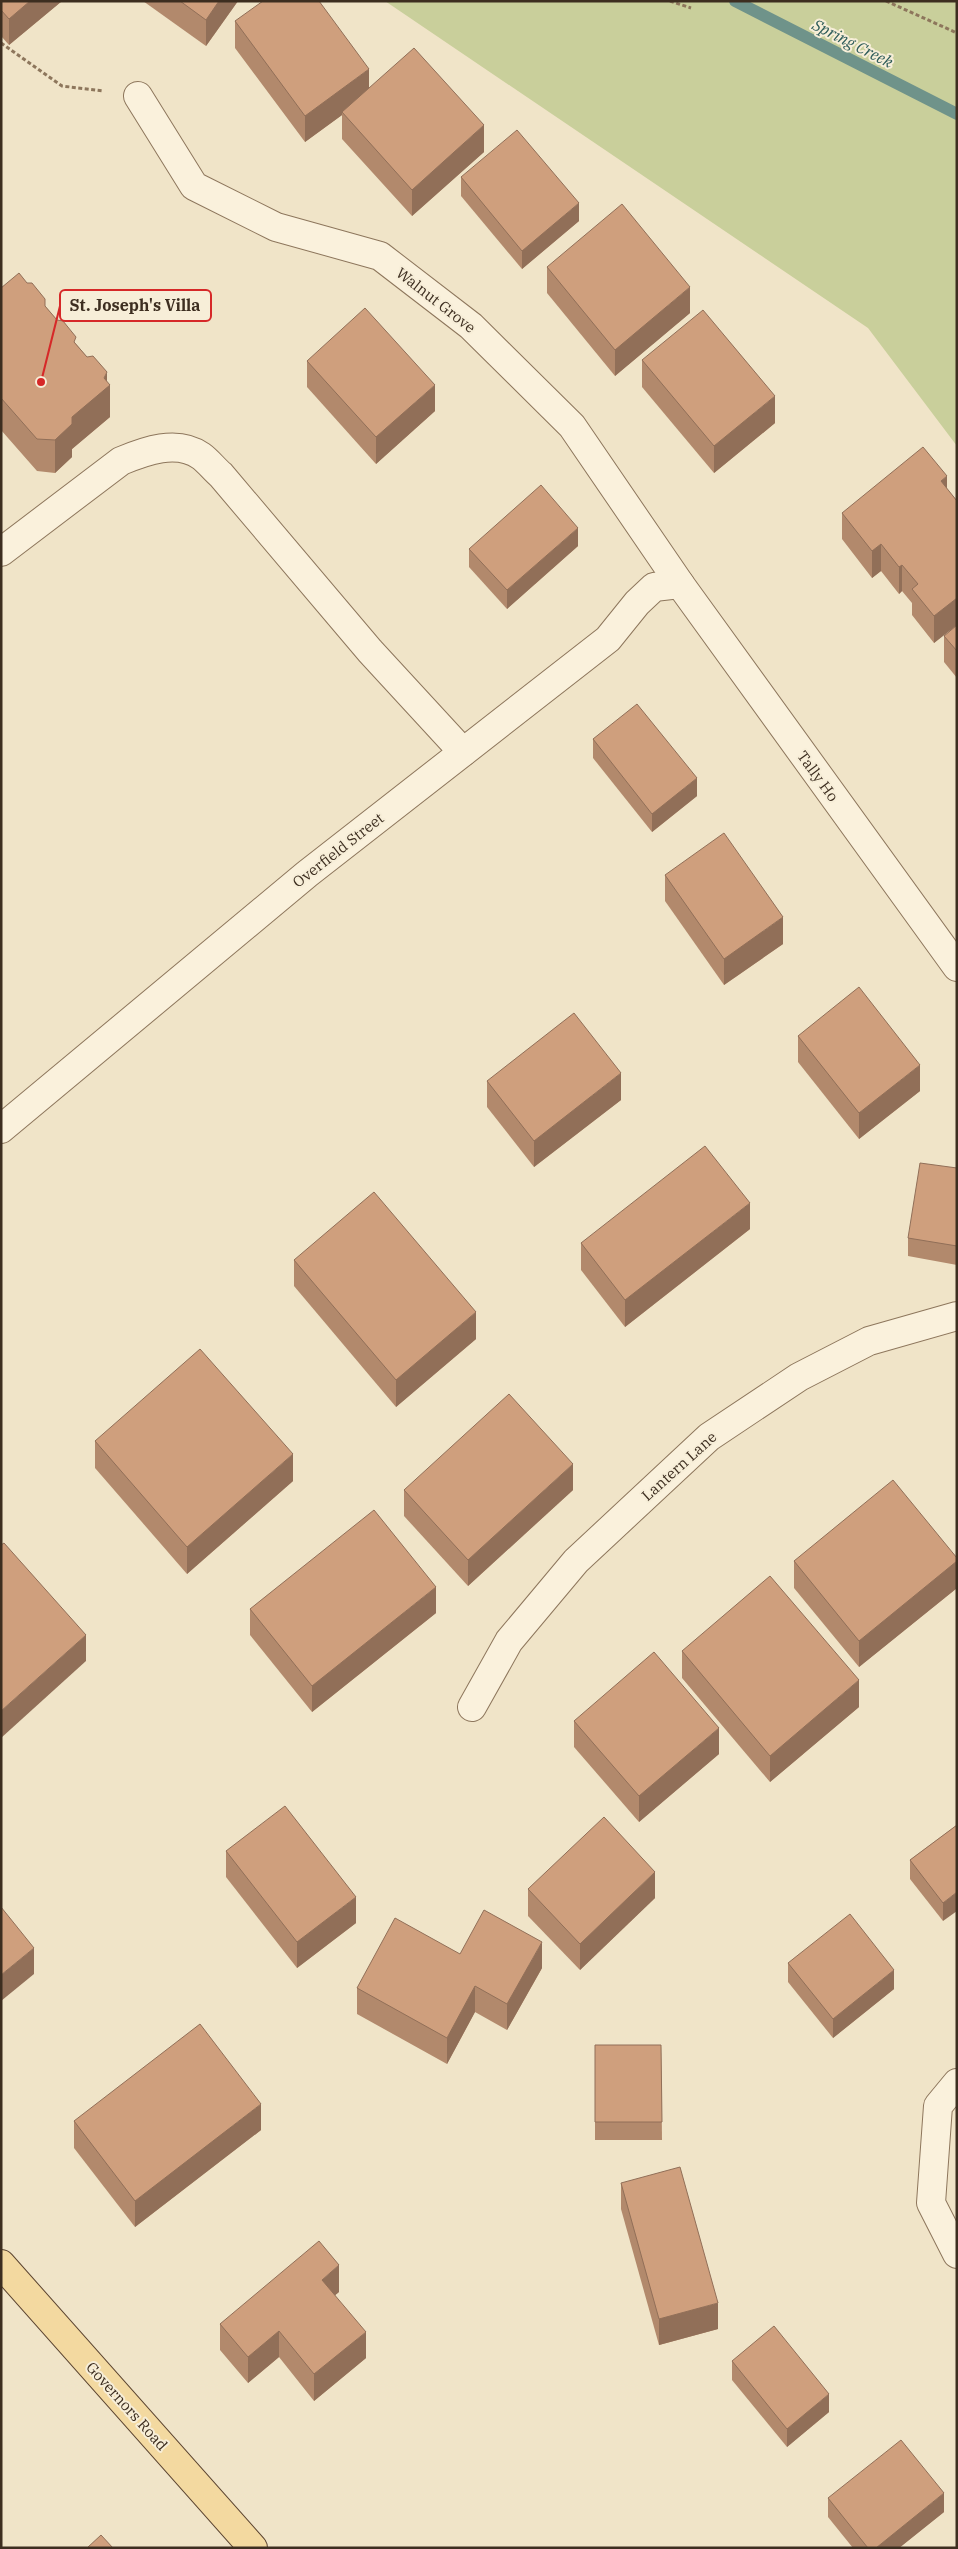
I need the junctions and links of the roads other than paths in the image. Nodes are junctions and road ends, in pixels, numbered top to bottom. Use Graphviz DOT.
graph roads {
  1 [pos="138,96"];
  2 [pos="1,552"];
  3 [pos="680,584"];
  4 [pos="463,752"];
  5 [pos="957,967"];
  6 [pos="1,1129"];
  7 [pos="957,1316"];
  8 [pos="472,1707"];
  9 [pos="957,2083"];
  10 [pos="957,2254"];
  11 [pos="1,2264"];
  12 [pos="252,2548"];
  1 -- 3 [label="street, Walnut Grove"];
  2 -- 4 [label="street"];
  3 -- 4 [label="street, Overfield Street"];
  3 -- 5 [label="street, Tally Ho"];
  4 -- 6 [label="street, Overfield Street"];
  7 -- 8 [label="street, Lantern Lane"];
  9 -- 10 [label="street"];
  11 -- 12 [label="main road, Governors Road"];
}
